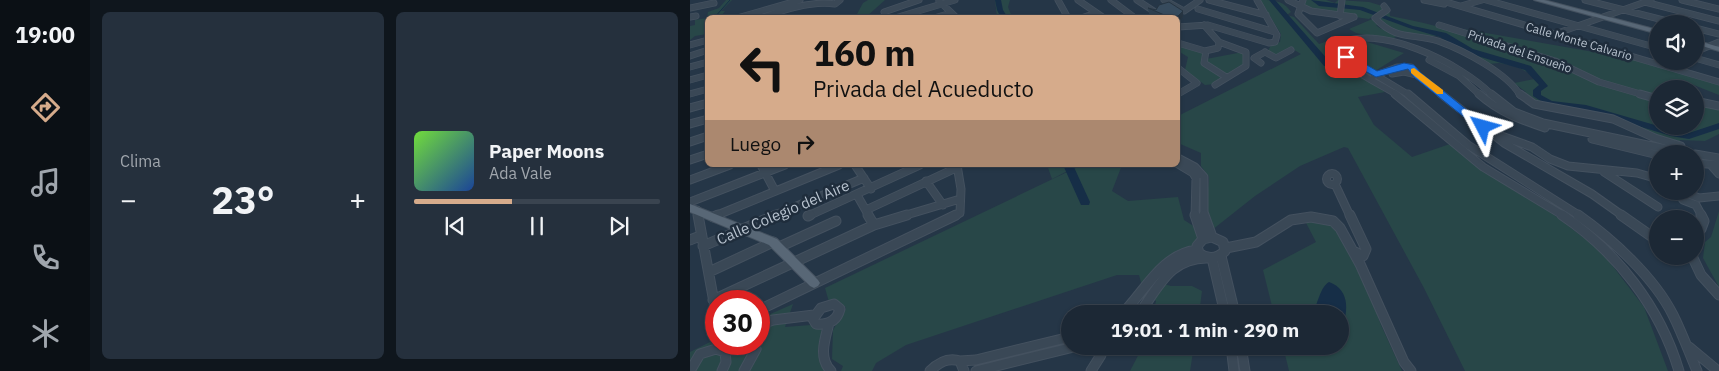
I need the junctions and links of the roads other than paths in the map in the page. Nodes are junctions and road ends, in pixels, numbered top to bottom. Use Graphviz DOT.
graph roads {
  1 [pos="800,0"];
  2 [pos="840,0"];
  3 [pos="919,0"];
  4 [pos="955,0"];
  5 [pos="1058,0"];
  6 [pos="1078,0"];
  7 [pos="1111,0"];
  8 [pos="1137,0"];
  9 [pos="1164,0"];
  10 [pos="1200,0"];
  11 [pos="1209,0"];
  12 [pos="1256,0"];
  13 [pos="1288,0"];
  14 [pos="1303,0"];
  15 [pos="1424,0"];
  16 [pos="1439,0"];
  17 [pos="1482,0"];
  18 [pos="1486,0"];
  19 [pos="1537,0"];
  20 [pos="1585,0"];
  21 [pos="1651,0"];
  22 [pos="1682,0"];
  23 [pos="892,2"];
  24 [pos="940,2"];
  25 [pos="1084,2"];
  26 [pos="1446,2"];
  27 [pos="1644,2"];
  28 [pos="714,3"];
  29 [pos="790,4"];
  30 [pos="1341,4"];
  31 [pos="1384,6"];
  32 [pos="1461,6"];
  33 [pos="690,8"];
  34 [pos="1299,8"];
  35 [pos="1198,9"];
  36 [pos="1719,9"];
  37 [pos="1623,10"];
  38 [pos="1096,12"];
  39 [pos="1155,12"];
  40 [pos="951,13"];
  41 [pos="745,15"];
  42 [pos="767,15"];
  43 [pos="904,15"];
  44 [pos="944,15"];
  45 [pos="953,15"];
  46 [pos="1066,15"];
  47 [pos="1088,15"];
  48 [pos="1100,15"];
  49 [pos="1131,15"];
  50 [pos="1266,15"];
  51 [pos="696,16"];
  52 [pos="1340,16"];
  53 [pos="1649,16"];
  54 [pos="690,17"];
  55 [pos="1602,17"];
  56 [pos="1719,21"];
  57 [pos="1204,25"];
  58 [pos="1439,25"];
  59 [pos="1577,25"];
  60 [pos="1180,27"];
  61 [pos="1649,30"];
  62 [pos="1704,30"];
  63 [pos="1276,32"];
  64 [pos="1554,34"];
  65 [pos="1719,34"];
  66 [pos="705,41"];
  67 [pos="1219,42"];
  68 [pos="1719,42"];
  69 [pos="1269,43"];
  70 [pos="1180,44"];
  71 [pos="1704,44"];
  72 [pos="690,45"];
  73 [pos="1649,45"];
  74 [pos="1710,46"];
  75 [pos="1704,48"];
  76 [pos="1719,49"];
  77 [pos="1291,50"];
  78 [pos="705,51"];
  79 [pos="1206,51"];
  80 [pos="1265,52"];
  81 [pos="1421,55"];
  82 [pos="690,56"];
  83 [pos="1649,61"];
  84 [pos="1704,61"];
  85 [pos="705,63"];
  86 [pos="1261,63"];
  87 [pos="1719,65"];
  88 [pos="690,67"];
  89 [pos="1180,69"];
  90 [pos="1678,70"];
  91 [pos="1184,72"];
  92 [pos="1180,74"];
  93 [pos="705,76"];
  94 [pos="1226,77"];
  95 [pos="1375,77"];
  96 [pos="690,80"];
  97 [pos="1719,82"];
  98 [pos="1215,85"];
  99 [pos="705,90"];
  100 [pos="1180,93"];
  101 [pos="690,94"];
  102 [pos="1649,96"];
  103 [pos="1704,103"];
  104 [pos="705,104"];
  105 [pos="1719,106"];
  106 [pos="690,108"];
  107 [pos="705,120"];
  108 [pos="690,124"];
  109 [pos="1490,132"];
  110 [pos="1642,132"];
  111 [pos="1586,135"];
  112 [pos="705,137"];
  113 [pos="1655,138"];
  114 [pos="690,142"];
  115 [pos="1658,145"];
  116 [pos="1677,145"];
  117 [pos="1646,147"];
  118 [pos="1649,148"];
  119 [pos="1649,149"];
  120 [pos="705,155"];
  121 [pos="1704,156"];
  122 [pos="1719,158"];
  123 [pos="1180,159"];
  124 [pos="690,160"];
  125 [pos="1180,165"];
  126 [pos="1715,165"];
  127 [pos="725,167"];
  128 [pos="834,167"];
  129 [pos="856,167"];
  130 [pos="916,167"];
  131 [pos="956,167"];
  132 [pos="958,167"];
  133 [pos="763,169"];
  134 [pos="1602,171"];
  135 [pos="1719,174"];
  136 [pos="1649,177"];
  137 [pos="864,178"];
  138 [pos="690,180"];
  139 [pos="926,180"];
  140 [pos="1335,184"];
  141 [pos="871,189"];
  142 [pos="775,191"];
  143 [pos="857,195"];
  144 [pos="1719,196"];
  145 [pos="960,199"];
  146 [pos="1693,200"];
  147 [pos="1697,201"];
  148 [pos="943,205"];
  149 [pos="692,207"];
  150 [pos="1658,207"];
  151 [pos="866,210"];
  152 [pos="1700,210"];
  153 [pos="808,216"];
  154 [pos="713,217"];
  155 [pos="836,220"];
  156 [pos="874,225"];
  157 [pos="741,230"];
  158 [pos="1649,235"];
  159 [pos="700,236"];
  160 [pos="1208,238"];
  161 [pos="690,240"];
  162 [pos="776,244"];
  163 [pos="703,246"];
  164 [pos="1352,249"];
  165 [pos="1197,250"];
  166 [pos="1217,255"];
  167 [pos="794,262"];
  168 [pos="1635,265"];
  169 [pos="1696,265"];
  170 [pos="1620,267"];
  171 [pos="709,272"];
  172 [pos="814,283"];
  173 [pos="712,290"];
  174 [pos="734,290"];
  175 [pos="1719,295"];
  176 [pos="770,305"];
  177 [pos="1132,305"];
  178 [pos="1146,305"];
  179 [pos="1224,305"];
  180 [pos="1232,305"];
  181 [pos="814,315"];
  182 [pos="770,321"];
  183 [pos="829,323"];
  184 [pos="1061,339"];
  185 [pos="1687,346"];
  186 [pos="1061,350"];
  187 [pos="753,355"];
  188 [pos="1100,355"];
  189 [pos="1232,355"];
  190 [pos="1242,355"];
  191 [pos="1707,363"];
  192 [pos="962,366"];
  193 [pos="1696,369"];
  194 [pos="690,371"];
  195 [pos="722,371"];
  196 [pos="744,371"];
  197 [pos="831,371"];
  198 [pos="930,371"];
  199 [pos="976,371"];
  200 [pos="1091,371"];
  201 [pos="1234,371"];
  202 [pos="1245,371"];
  203 [pos="1411,371"];
  204 [pos="1679,371"];
  205 [pos="1718,371"];
  1 -- 29 [label="street"];
  2 -- 29 [label="street"];
  3 -- 23 [label="street"];
  4 -- 24 [label="street"];
  5 -- 46 [label="street"];
  6 -- 25 [label="street"];
  7 -- 49 [label="street"];
  8 -- 39 [label="street"];
  9 -- 10 [label="street"];
  11 -- 50 [label="street"];
  12 -- 50 [label="street"];
  13 -- 34 [label="street"];
  14 -- 34 [label="street"];
  15 -- 26 [label="street"];
  16 -- 26 [label="street, Calle Monte Calvario"];
  17 -- 32 [label="street"];
  18 -- 59 [label="street"];
  19 -- 55 [label="main road"];
  20 -- 37 [label="street"];
  21 -- 27 [label="street"];
  22 -- 36 [label="street"];
  24 -- 40 [label="street"];
  24 -- 43 [label="street"];
  25 -- 38 [label="street"];
  26 -- 32 [label="street, Calle Monte Calvario"];
  27 -- 37 [label="street"];
  27 -- 56 [label="street"];
  28 -- 33 [label="street"];
  29 -- 41 [label="street"];
  29 -- 42 [label="street"];
  30 -- 52 [label="street"];
  31 -- 110 [label="street"];
  32 -- 64 [label="street, Calle Monte Calvario"];
  34 -- 52 [label="street"];
  34 -- 52 [label="street"];
  35 -- 63 [label="street"];
  37 -- 53 [label="street"];
  37 -- 55 [label="street"];
  38 -- 47 [label="street"];
  38 -- 48 [label="street"];
  40 -- 44 [label="street"];
  40 -- 45 [label="street"];
  50 -- 63 [label="street"];
  51 -- 54 [label="street"];
  55 -- 59 [label="street"];
  55 -- 61 [label="main road"];
  57 -- 60 [label="street"];
  57 -- 67 [label="street"];
  57 -- 69 [label="street"];
  58 -- 102 [label="street, Privada del Ensueño"];
  59 -- 64 [label="street"];
  59 -- 73 [label="street"];
  62 -- 65 [label="street"];
  63 -- 69 [label="street"];
  64 -- 83 [label="street, Calle Monte Calvario"];
  66 -- 72 [label="street"];
  67 -- 79 [label="street"];
  67 -- 94 [label="street"];
  68 -- 74 [label="street"];
  69 -- 80 [label="street"];
  70 -- 79 [label="street"];
  71 -- 74 [label="main road"];
  74 -- 75 [label="street"];
  74 -- 76 [label="main road"];
  77 -- 80 [label="street"];
  78 -- 82 [label="street"];
  79 -- 94 [label="street"];
  80 -- 86 [label="street"];
  81 -- 95 [label="street"];
  81 -- 95 [label="street"];
  81 -- 111 [label="street"];
  84 -- 87 [label="street"];
  85 -- 88 [label="street"];
  89 -- 91 [label="street"];
  90 -- 97 [label="street, Calle Monte Calvario"];
  91 -- 92 [label="street"];
  91 -- 100 [label="street"];
  93 -- 96 [label="street"];
  94 -- 98 [label="street"];
  95 -- 109 [label="street"];
  95 -- 168 [label="street"];
  95 -- 170 [label="street"];
  99 -- 101 [label="street"];
  103 -- 105 [label="street"];
  104 -- 106 [label="street"];
  107 -- 108 [label="street"];
  109 -- 134 [label="street"];
  109 -- 158 [label="street"];
  110 -- 113 [label="street"];
  110 -- 117 [label="street"];
  111 -- 117 [label="street"];
  111 -- 119 [label="street"];
  112 -- 114 [label="street"];
  113 -- 115 [label="street"];
  113 -- 116 [label="street"];
  117 -- 118 [label="street"];
  120 -- 124 [label="street"];
  121 -- 122 [label="street"];
  123 -- 160 [label="street"];
  125 -- 160 [label="street"];
  126 -- 135 [label="street"];
  127 -- 138 [label="street"];
  128 -- 142 [label="street"];
  129 -- 137 [label="street"];
  130 -- 141 [label="street"];
  131 -- 139 [label="street"];
  132 -- 145 [label="street"];
  133 -- 142 [label="street"];
  133 -- 149 [label="street"];
  134 -- 136 [label="street"];
  134 -- 150 [label="street"];
  137 -- 141 [label="street"];
  137 -- 157 [label="street, Calle Colegio del Aire"];
  139 -- 148 [label="street"];
  139 -- 151 [label="street"];
  140 -- 164 [label="street"];
  141 -- 143 [label="street"];
  142 -- 154 [label="street"];
  143 -- 151 [label="street"];
  143 -- 153 [label="street"];
  144 -- 147 [label="street"];
  145 -- 148 [label="street"];
  145 -- 172 [label="street"];
  146 -- 147 [label="street"];
  147 -- 152 [label="street"];
  148 -- 156 [label="street"];
  149 -- 154 [label="main road"];
  149 -- 159 [label="street"];
  151 -- 156 [label="street"];
  154 -- 157 [label="main road"];
  155 -- 162 [label="street"];
  156 -- 167 [label="street"];
  157 -- 162 [label="main road"];
  157 -- 163 [label="street, Calle Colegio del Aire"];
  159 -- 161 [label="street"];
  159 -- 163 [label="street"];
  160 -- 165 [label="street"];
  160 -- 166 [label="street"];
  162 -- 167 [label="main road"];
  162 -- 171 [label="street"];
  163 -- 171 [label="street"];
  164 -- 166 [label="street"];
  164 -- 203 [label="street"];
  165 -- 166 [label="street"];
  165 -- 177 [label="street"];
  166 -- 178 [label="street"];
  166 -- 179 [label="street"];
  166 -- 180 [label="street"];
  167 -- 172 [label="main road"];
  167 -- 174 [label="street"];
  168 -- 170 [label="street"];
  168 -- 185 [label="street"];
  169 -- 175 [label="street"];
  170 -- 204 [label="street"];
  171 -- 173 [label="street"];
  172 -- 176 [label="street"];
  181 -- 182 [label="street"];
  181 -- 183 [label="street"];
  181 -- 183 [label="street"];
  183 -- 197 [label="street"];
  184 -- 192 [label="street"];
  185 -- 191 [label="street"];
  185 -- 193 [label="street"];
  186 -- 199 [label="street"];
  187 -- 196 [label="street"];
  188 -- 200 [label="street"];
  189 -- 201 [label="street"];
  190 -- 202 [label="street"];
  191 -- 193 [label="street"];
  191 -- 205 [label="street"];
  192 -- 198 [label="street"];
  194 -- 195 [label="street"];
}
